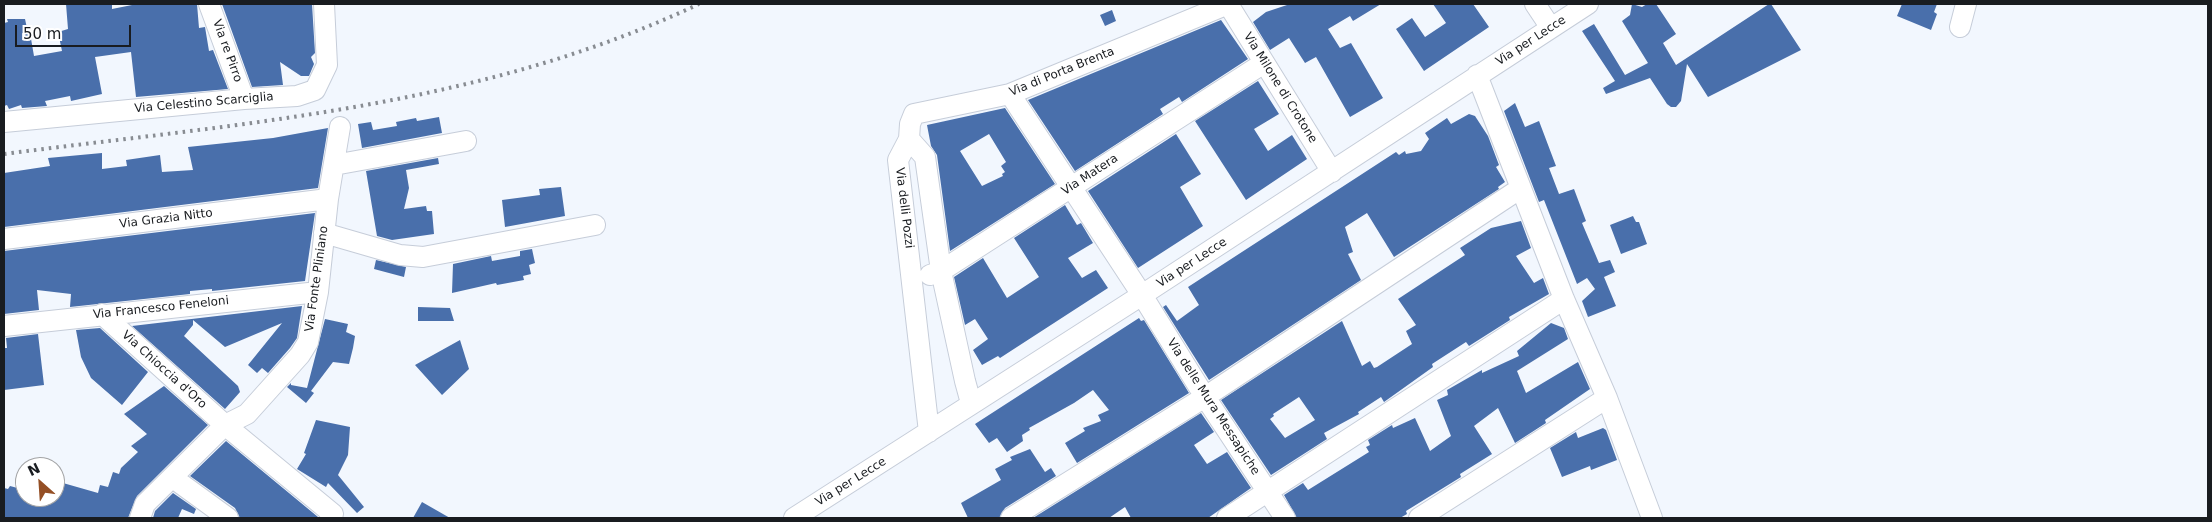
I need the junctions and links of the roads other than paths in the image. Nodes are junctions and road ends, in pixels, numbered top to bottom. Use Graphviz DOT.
graph roads {
  1 [pos="210,4"];
  2 [pos="324,4"];
  3 [pos="1228,4"];
  4 [pos="1535,4"];
  5 [pos="1588,4"];
  6 [pos="1966,4"];
  7 [pos="1960,27"];
  8 [pos="1551,28"];
  9 [pos="1264,63"];
  10 [pos="1477,75"];
  11 [pos="1010,94"];
  12 [pos="244,99"];
  13 [pos="4,122"];
  14 [pos="340,127"];
  15 [pos="909,139"];
  16 [pos="466,141"];
  17 [pos="334,165"];
  18 [pos="1332,172"];
  19 [pos="1070,188"];
  20 [pos="1521,188"];
  21 [pos="328,199"];
  22 [pos="595,225"];
  23 [pos="324,232"];
  24 [pos="4,239"];
  25 [pos="941,271"];
  26 [pos="913,282"];
  27 [pos="318,292"];
  28 [pos="1142,295"];
  29 [pos="1564,299"];
  30 [pos="102,314"];
  31 [pos="4,326"];
  32 [pos="1205,397"];
  33 [pos="1607,398"];
  34 [pos="971,403"];
  35 [pos="225,425"];
  36 [pos="929,432"];
  37 [pos="173,478"];
  38 [pos="1268,492"];
  39 [pos="332,516"];
  40 [pos="140,518"];
  41 [pos="228,518"];
  42 [pos="794,518"];
  43 [pos="1011,518"];
  44 [pos="1227,518"];
  45 [pos="1286,518"];
  46 [pos="1419,518"];
  47 [pos="1652,518"];
  1 -- 12 [label="street, Via re Pirro"];
  2 -- 12 [label="street, Via Celestino Scarciglia"];
  3 -- 9 [label="street, Via Milone di Crotone"];
  3 -- 11 [label="street, Via di Porta Brenta"];
  4 -- 8 [label="street"];
  5 -- 8 [label="street, Via per Lecce"];
  6 -- 7 [label="street"];
  8 -- 10 [label="street, Via per Lecce"];
  9 -- 18 [label="street, Via Milone di Crotone"];
  9 -- 19 [label="street, Via Matera"];
  10 -- 18 [label="street, Via per Lecce"];
  10 -- 20 [label="street"];
  11 -- 15 [label="street, Via di Porta Brenta"];
  11 -- 19 [label="street, Via delle Mura Messapiche"];
  12 -- 13 [label="street, Via Celestino Scarciglia"];
  14 -- 17 [label="street, Via Fonte Pliniano"];
  15 -- 25 [label="street"];
  15 -- 26 [label="street, Via delli Pozzi"];
  16 -- 17 [label="street"];
  17 -- 21 [label="street, Via Fonte Pliniano"];
  18 -- 28 [label="street, Via per Lecce"];
  19 -- 25 [label="street, Via Matera"];
  19 -- 28 [label="street, Via delle Mura Messapiche"];
  20 -- 29 [label="street"];
  20 -- 32 [label="street"];
  21 -- 23 [label="street, Via Fonte Pliniano"];
  21 -- 24 [label="street, Via Grazia Nitto"];
  22 -- 23 [label="street"];
  23 -- 27 [label="street, Via Fonte Pliniano"];
  25 -- 26 [label="street, Via Matera"];
  25 -- 34 [label="street"];
  26 -- 36 [label="street, Via delli Pozzi"];
  27 -- 30 [label="street, Via Francesco Feneloni"];
  27 -- 35 [label="street, Via Fonte Pliniano"];
  28 -- 32 [label="street, Via delle Mura Messapiche"];
  28 -- 34 [label="street, Via per Lecce"];
  29 -- 33 [label="street"];
  29 -- 38 [label="street"];
  30 -- 31 [label="street, Via Francesco Feneloni"];
  30 -- 35 [label="street, Via Chioccia d'Oro"];
  32 -- 38 [label="street, Via delle Mura Messapiche"];
  32 -- 43 [label="street"];
  33 -- 46 [label="street"];
  33 -- 47 [label="street"];
  34 -- 36 [label="street, Via per Lecce"];
  35 -- 37 [label="street, Via Fonte Pliniano"];
  35 -- 39 [label="street"];
  36 -- 42 [label="street, Via per Lecce"];
  37 -- 40 [label="street, Via Fonte Pliniano"];
  37 -- 41 [label="street"];
  38 -- 44 [label="street"];
  38 -- 45 [label="street, Via delle Mura Messapiche"];
}
